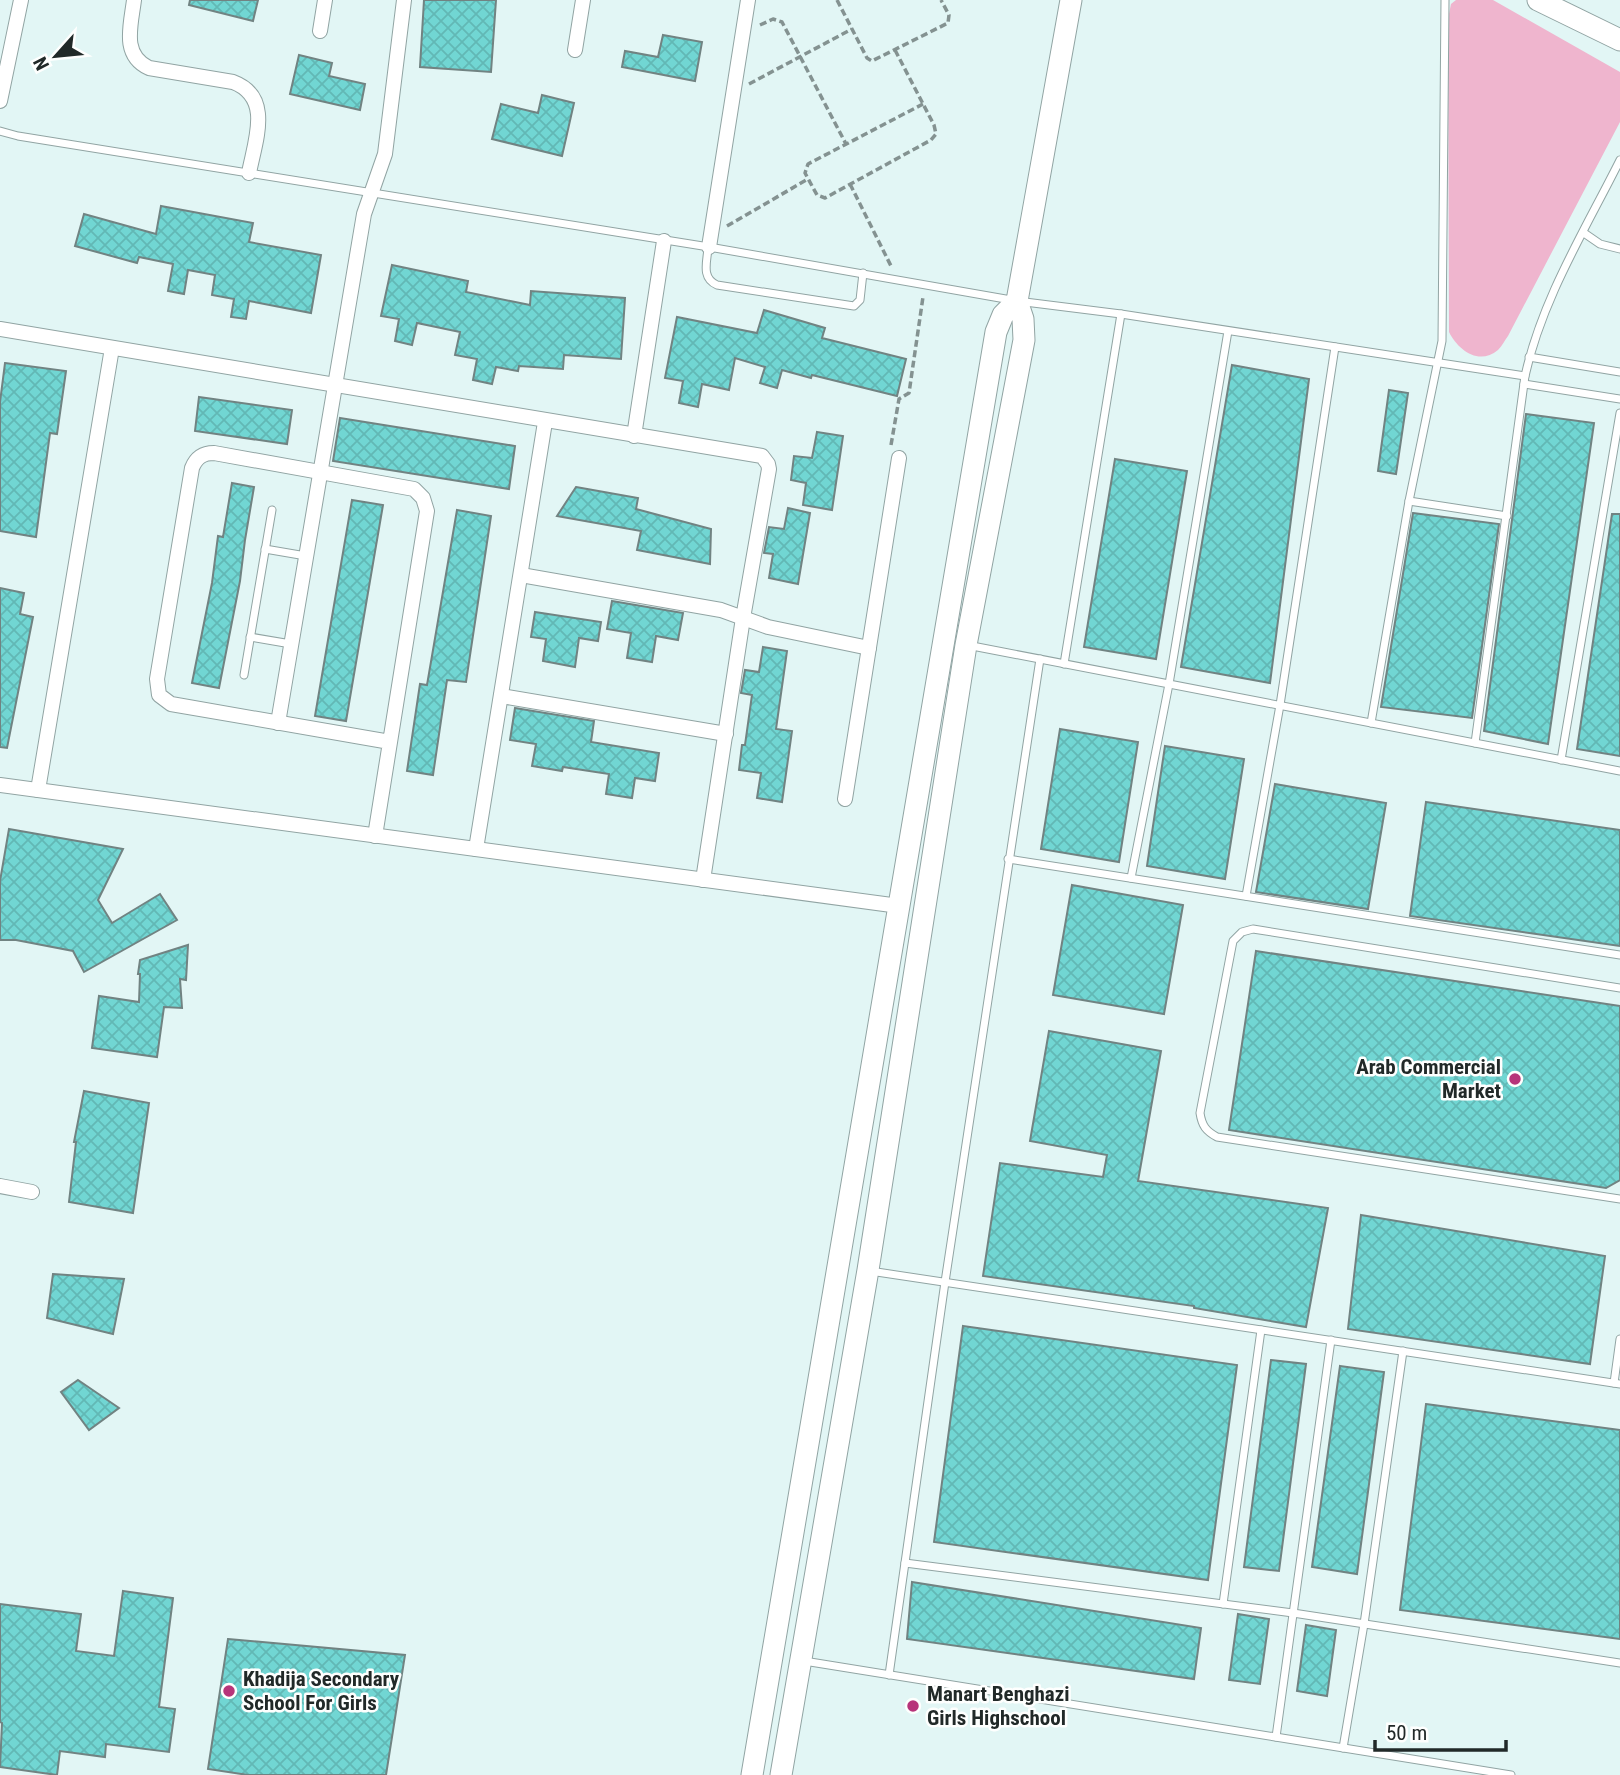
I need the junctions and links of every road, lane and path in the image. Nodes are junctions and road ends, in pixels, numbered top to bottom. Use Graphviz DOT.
graph roads {
  1 [pos="21,0"];
  2 [pos="134,0"];
  3 [pos="325,0"];
  4 [pos="404,0"];
  5 [pos="583,0"];
  6 [pos="748,0"];
  7 [pos="837,0"];
  8 [pos="942,0"];
  9 [pos="1071,0"];
  10 [pos="1445,0"];
  11 [pos="1538,0"];
  12 [pos="852,29"];
  13 [pos="320,31"];
  14 [pos="743,33"];
  15 [pos="1620,40"];
  16 [pos="575,50"];
  17 [pos="895,50"];
  18 [pos="800,56"];
  19 [pos="733,92"];
  20 [pos="0,102"];
  21 [pos="923,104"];
  22 [pos="0,131"];
  23 [pos="846,144"];
  24 [pos="1620,160"];
  25 [pos="249,173"];
  26 [pos="808,179"];
  27 [pos="850,184"];
  28 [pos="370,194"];
  29 [pos="1584,233"];
  30 [pos="664,241"];
  31 [pos="710,241"];
  32 [pos="1620,249"];
  33 [pos="863,273"];
  34 [pos="898,279"];
  35 [pos="925,284"];
  36 [pos="1017,301"];
  37 [pos="1121,314"];
  38 [pos="0,329"];
  39 [pos="1228,331"];
  40 [pos="1335,347"];
  41 [pos="112,348"];
  42 [pos="1529,357"];
  43 [pos="1440,362"];
  44 [pos="1620,372"];
  45 [pos="1525,380"];
  46 [pos="336,384"];
  47 [pos="1620,399"];
  48 [pos="1620,413"];
  49 [pos="545,422"];
  50 [pos="634,436"];
  51 [pos="899,458"];
  52 [pos="320,472"];
  53 [pos="1409,501"];
  54 [pos="272,510"];
  55 [pos="1507,516"];
  56 [pos="265,549"];
  57 [pos="306,556"];
  58 [pos="520,575"];
  59 [pos="743,618"];
  60 [pos="250,637"];
  61 [pos="291,645"];
  62 [pos="967,645"];
  63 [pos="869,648"];
  64 [pos="1040,659"];
  65 [pos="1064,664"];
  66 [pos="244,675"];
  67 [pos="1169,684"];
  68 [pos="501,696"];
  69 [pos="1280,705"];
  70 [pos="278,723"];
  71 [pos="1371,723"];
  72 [pos="726,734"];
  73 [pos="390,742"];
  74 [pos="1475,743"];
  75 [pos="1561,760"];
  76 [pos="1620,771"];
  77 [pos="0,785"];
  78 [pos="38,790"];
  79 [pos="845,799"];
  80 [pos="375,836"];
  81 [pos="475,849"];
  82 [pos="1008,859"];
  83 [pos="1131,878"];
  84 [pos="703,880"];
  85 [pos="1247,896"];
  86 [pos="899,906"];
  87 [pos="1620,955"];
  88 [pos="1620,988"];
  89 [pos="0,1186"];
  90 [pos="32,1192"];
  91 [pos="1620,1199"];
  92 [pos="868,1270"];
  93 [pos="945,1282"];
  94 [pos="1261,1330"];
  95 [pos="1620,1339"];
  96 [pos="1331,1340"];
  97 [pos="1403,1351"];
  98 [pos="1617,1383"];
  99 [pos="905,1563"];
  100 [pos="1223,1604"];
  101 [pos="1293,1613"];
  102 [pos="1364,1624"];
  103 [pos="800,1661"];
  104 [pos="1620,1663"];
  105 [pos="889,1675"];
  106 [pos="1276,1737"];
  107 [pos="1343,1748"];
  108 [pos="752,1775"];
  109 [pos="781,1775"];
  110 [pos="1511,1775"];
  1 -- 20 [label="street"];
  2 -- 25 [label="street"];
  3 -- 13 [label="street"];
  4 -- 28 [label="street"];
  5 -- 16 [label="street"];
  6 -- 14 [label="street"];
  7 -- 12 [label="path"];
  8 -- 17 [label="path"];
  9 -- 36 [label="main road"];
  10 -- 43 [label="lane"];
  11 -- 15 [label="main road"];
  12 -- 17 [label="path"];
  12 -- 18 [label="path"];
  14 -- 18 [label="path"];
  14 -- 19 [label="street"];
  17 -- 21 [label="path"];
  18 -- 19 [label="path"];
  18 -- 23 [label="path"];
  19 -- 31 [label="street"];
  21 -- 23 [label="path"];
  21 -- 27 [label="path"];
  22 -- 25 [label="lane"];
  23 -- 26 [label="path"];
  24 -- 29 [label="lane"];
  25 -- 28 [label="lane"];
  26 -- 27 [label="path"];
  26 -- 31 [label="path"];
  27 -- 34 [label="path"];
  28 -- 30 [label="lane"];
  28 -- 46 [label="street"];
  29 -- 32 [label="lane"];
  29 -- 42 [label="lane"];
  30 -- 31 [label="lane"];
  30 -- 50 [label="street"];
  31 -- 33 [label="lane"];
  31 -- 33 [label="lane"];
  33 -- 34 [label="lane"];
  34 -- 35 [label="lane"];
  35 -- 36 [label="lane"];
  35 -- 51 [label="path"];
  36 -- 37 [label="lane"];
  36 -- 62 [label="main road"];
  36 -- 86 [label="main road"];
  37 -- 39 [label="lane"];
  37 -- 65 [label="lane"];
  38 -- 41 [label="street"];
  39 -- 40 [label="lane"];
  39 -- 67 [label="lane"];
  40 -- 43 [label="lane"];
  40 -- 69 [label="lane"];
  41 -- 46 [label="street"];
  41 -- 78 [label="street"];
  42 -- 44 [label="lane"];
  42 -- 45 [label="lane"];
  43 -- 45 [label="lane"];
  43 -- 53 [label="lane"];
  45 -- 47 [label="lane"];
  45 -- 55 [label="lane"];
  46 -- 49 [label="street"];
  46 -- 52 [label="street"];
  48 -- 75 [label="lane"];
  49 -- 50 [label="street"];
  49 -- 58 [label="street"];
  50 -- 59 [label="street"];
  51 -- 63 [label="street"];
  52 -- 57 [label="street"];
  52 -- 70 [label="street"];
  52 -- 73 [label="street"];
  53 -- 55 [label="lane"];
  53 -- 71 [label="lane"];
  54 -- 56 [label="lane"];
  55 -- 74 [label="lane"];
  56 -- 57 [label="lane"];
  56 -- 60 [label="lane"];
  57 -- 61 [label="street"];
  58 -- 59 [label="street"];
  58 -- 68 [label="street"];
  59 -- 63 [label="street"];
  59 -- 72 [label="street"];
  60 -- 61 [label="lane"];
  60 -- 66 [label="lane"];
  61 -- 70 [label="street"];
  62 -- 64 [label="lane"];
  62 -- 92 [label="main road"];
  63 -- 79 [label="street"];
  64 -- 65 [label="lane"];
  64 -- 82 [label="lane"];
  65 -- 67 [label="lane"];
  67 -- 69 [label="lane"];
  67 -- 83 [label="lane"];
  68 -- 72 [label="street"];
  68 -- 81 [label="street"];
  69 -- 71 [label="lane"];
  69 -- 85 [label="lane"];
  70 -- 73 [label="street"];
  71 -- 74 [label="lane"];
  72 -- 84 [label="street"];
  73 -- 80 [label="street"];
  74 -- 75 [label="lane"];
  75 -- 76 [label="lane"];
  77 -- 78 [label="street"];
  78 -- 80 [label="street"];
  80 -- 81 [label="street"];
  81 -- 84 [label="street"];
  82 -- 83 [label="lane"];
  82 -- 93 [label="lane"];
  83 -- 85 [label="lane"];
  84 -- 86 [label="street"];
  85 -- 87 [label="lane"];
  86 -- 108 [label="main road"];
  88 -- 91 [label="lane"];
  89 -- 90 [label="street"];
  92 -- 93 [label="lane"];
  92 -- 103 [label="main road"];
  93 -- 94 [label="lane"];
  93 -- 99 [label="lane"];
  94 -- 96 [label="lane"];
  94 -- 100 [label="lane"];
  95 -- 98 [label="lane"];
  96 -- 97 [label="lane"];
  96 -- 101 [label="lane"];
  97 -- 98 [label="lane"];
  97 -- 102 [label="lane"];
  99 -- 100 [label="lane"];
  99 -- 105 [label="lane"];
  100 -- 101 [label="lane"];
  101 -- 102 [label="lane"];
  101 -- 106 [label="lane"];
  102 -- 104 [label="lane"];
  102 -- 107 [label="lane"];
  103 -- 105 [label="lane"];
  103 -- 109 [label="main road"];
  105 -- 106 [label="lane"];
  106 -- 107 [label="lane"];
  107 -- 110 [label="lane"];
}
